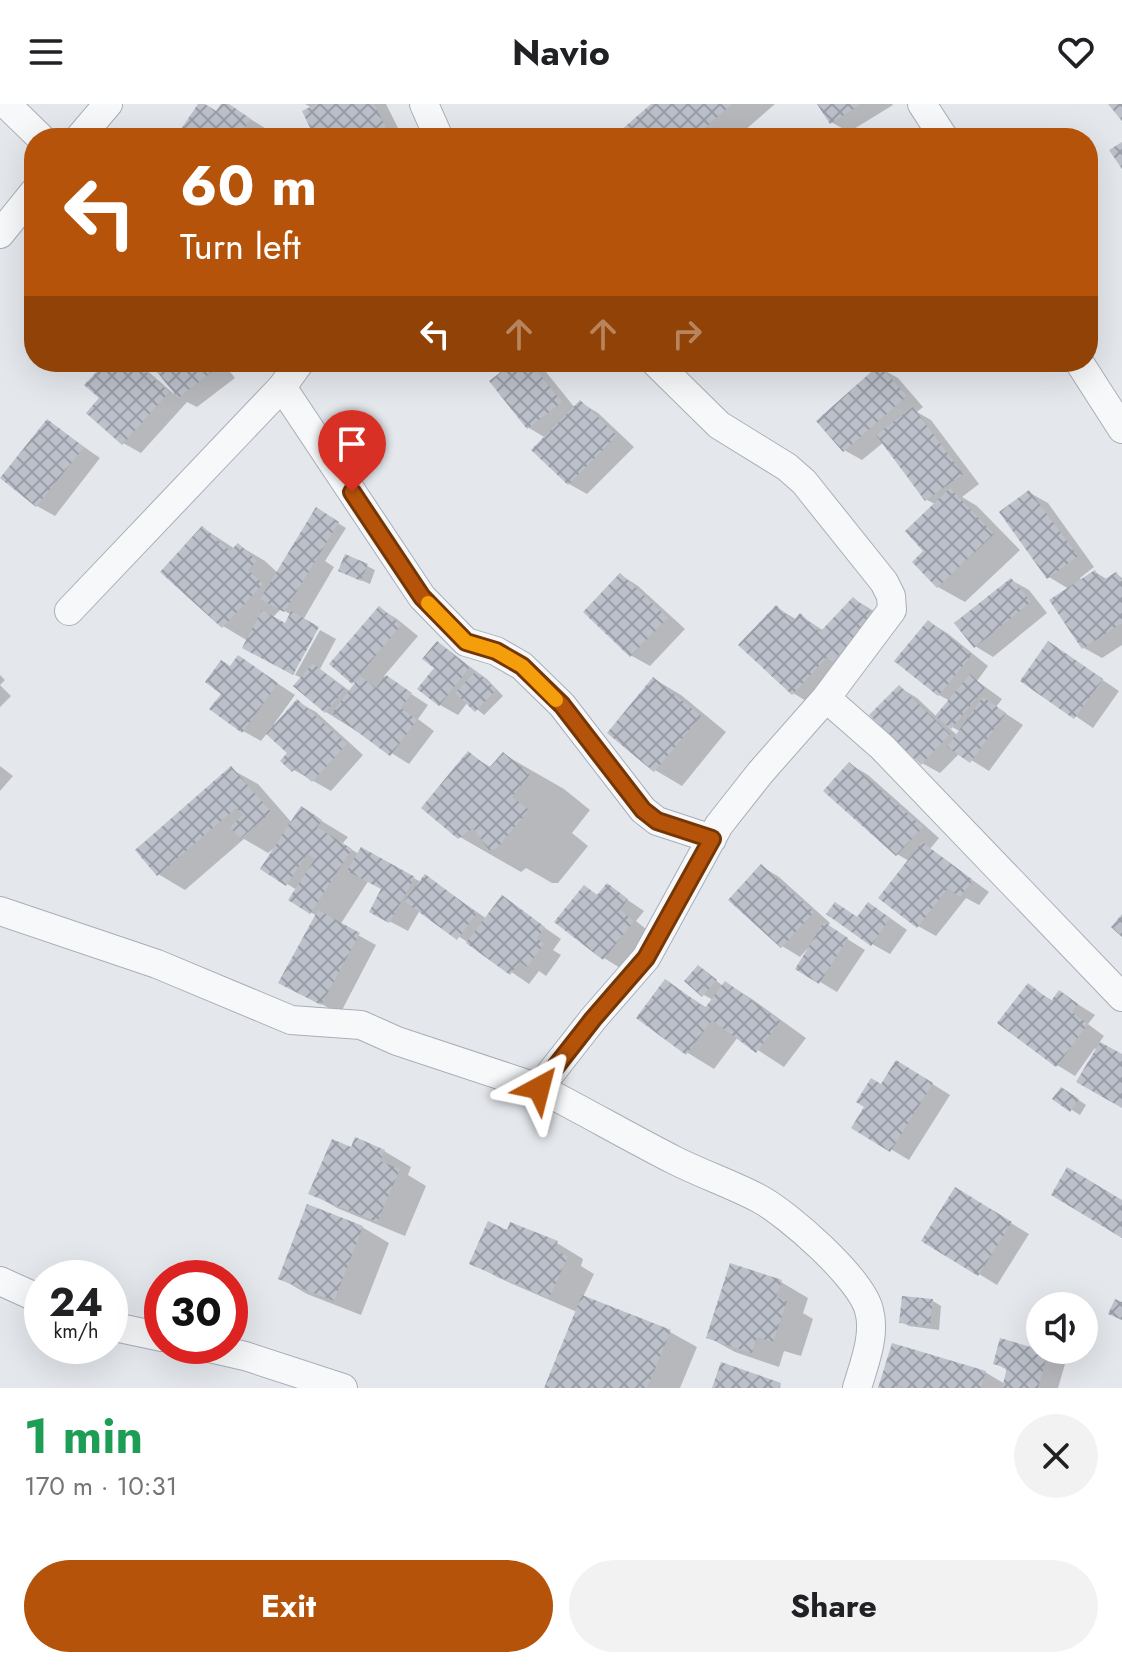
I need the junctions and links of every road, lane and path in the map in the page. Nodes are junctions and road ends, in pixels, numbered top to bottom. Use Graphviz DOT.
graph roads {
  1 [pos="6,104"];
  2 [pos="108,104"];
  3 [pos="424,104"];
  4 [pos="922,104"];
  5 [pos="31,128"];
  6 [pos="88,128"];
  7 [pos="435,128"];
  8 [pos="938,128"];
  9 [pos="24,204"];
  10 [pos="0,234"];
  11 [pos="293,372"];
  12 [pos="665,372"];
  13 [pos="1085,372"];
  14 [pos="282,387"];
  15 [pos="1122,429"];
  16 [pos="69,611"];
  17 [pos="826,698"];
  18 [pos="712,839"];
  19 [pos="0,911"];
  20 [pos="1122,997"];
  21 [pos="539,1088"];
  22 [pos="0,1281"];
  23 [pos="24,1292"];
  24 [pos="248,1357"];
  25 [pos="335,1387"];
  26 [pos="857,1388"];
  1 -- 5 [label="street"];
  2 -- 6 [label="street"];
  3 -- 7 [label="street"];
  4 -- 8 [label="street"];
  9 -- 10 [label="street"];
  11 -- 14 [label="street"];
  12 -- 17 [label="street"];
  13 -- 15 [label="street"];
  14 -- 16 [label="street"];
  14 -- 18 [label="street"];
  17 -- 18 [label="street"];
  17 -- 20 [label="street"];
  18 -- 21 [label="street"];
  19 -- 21 [label="street"];
  21 -- 26 [label="street"];
  22 -- 23 [label="street"];
  24 -- 25 [label="street"];
}
